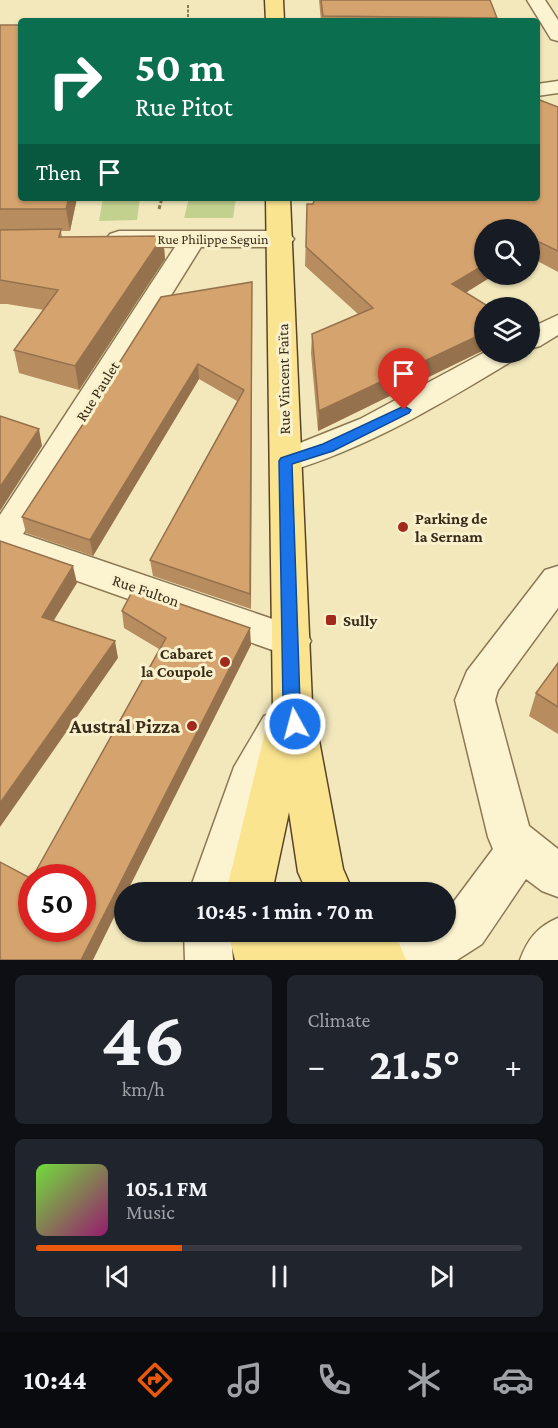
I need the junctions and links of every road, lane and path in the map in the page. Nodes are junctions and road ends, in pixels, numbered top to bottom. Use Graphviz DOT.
graph roads {
  1 [pos="273,0"];
  2 [pos="536,0"];
  3 [pos="188,4"];
  4 [pos="188,18"];
  5 [pos="274,18"];
  6 [pos="558,35"];
  7 [pos="558,87"];
  8 [pos="540,90"];
  9 [pos="278,201"];
  10 [pos="193,239"];
  11 [pos="281,239"];
  12 [pos="92,240"];
  13 [pos="558,323"];
  14 [pos="540,334"];
  15 [pos="488,363"];
  16 [pos="286,461"];
  17 [pos="0,541"];
  18 [pos="558,580"];
  19 [pos="292,640"];
  20 [pos="292,703"];
  21 [pos="520,849"];
  22 [pos="558,875"];
  23 [pos="215,882"];
  24 [pos="251,882"];
  25 [pos="326,882"];
  26 [pos="208,942"];
  27 [pos="254,942"];
  28 [pos="372,951"];
  29 [pos="209,960"];
  30 [pos="259,960"];
  31 [pos="287,960"];
  1 -- 5 [label="main road"];
  2 -- 6 [label="street"];
  3 -- 4 [label="path"];
  7 -- 8 [label="street"];
  9 -- 11 [label="main road, Rue Vincent Faïta"];
  10 -- 11 [label="street, Rue Philippe Seguin"];
  10 -- 12 [label="street, Rue Philippe Seguin"];
  10 -- 17 [label="street, Rue Paulet"];
  11 -- 16 [label="main road, Rue Vincent Faïta"];
  13 -- 14 [label="street"];
  15 -- 16 [label="street"];
  16 -- 19 [label="main road, Rue Vincent Faïta"];
  17 -- 19 [label="street, Rue Fulton"];
  18 -- 21 [label="street"];
  19 -- 20 [label="main road, Rue Vincent Faïta"];
  20 -- 23 [label="street"];
  20 -- 24 [label="main road, Rue Vincent Faïta"];
  20 -- 25 [label="main road, Rue Vincent Faïta"];
  21 -- 22 [label="street"];
  21 -- 28 [label="street"];
  26 -- 29 [label="street"];
  27 -- 30 [label="main road"];
  28 -- 31 [label="main road"];
}
